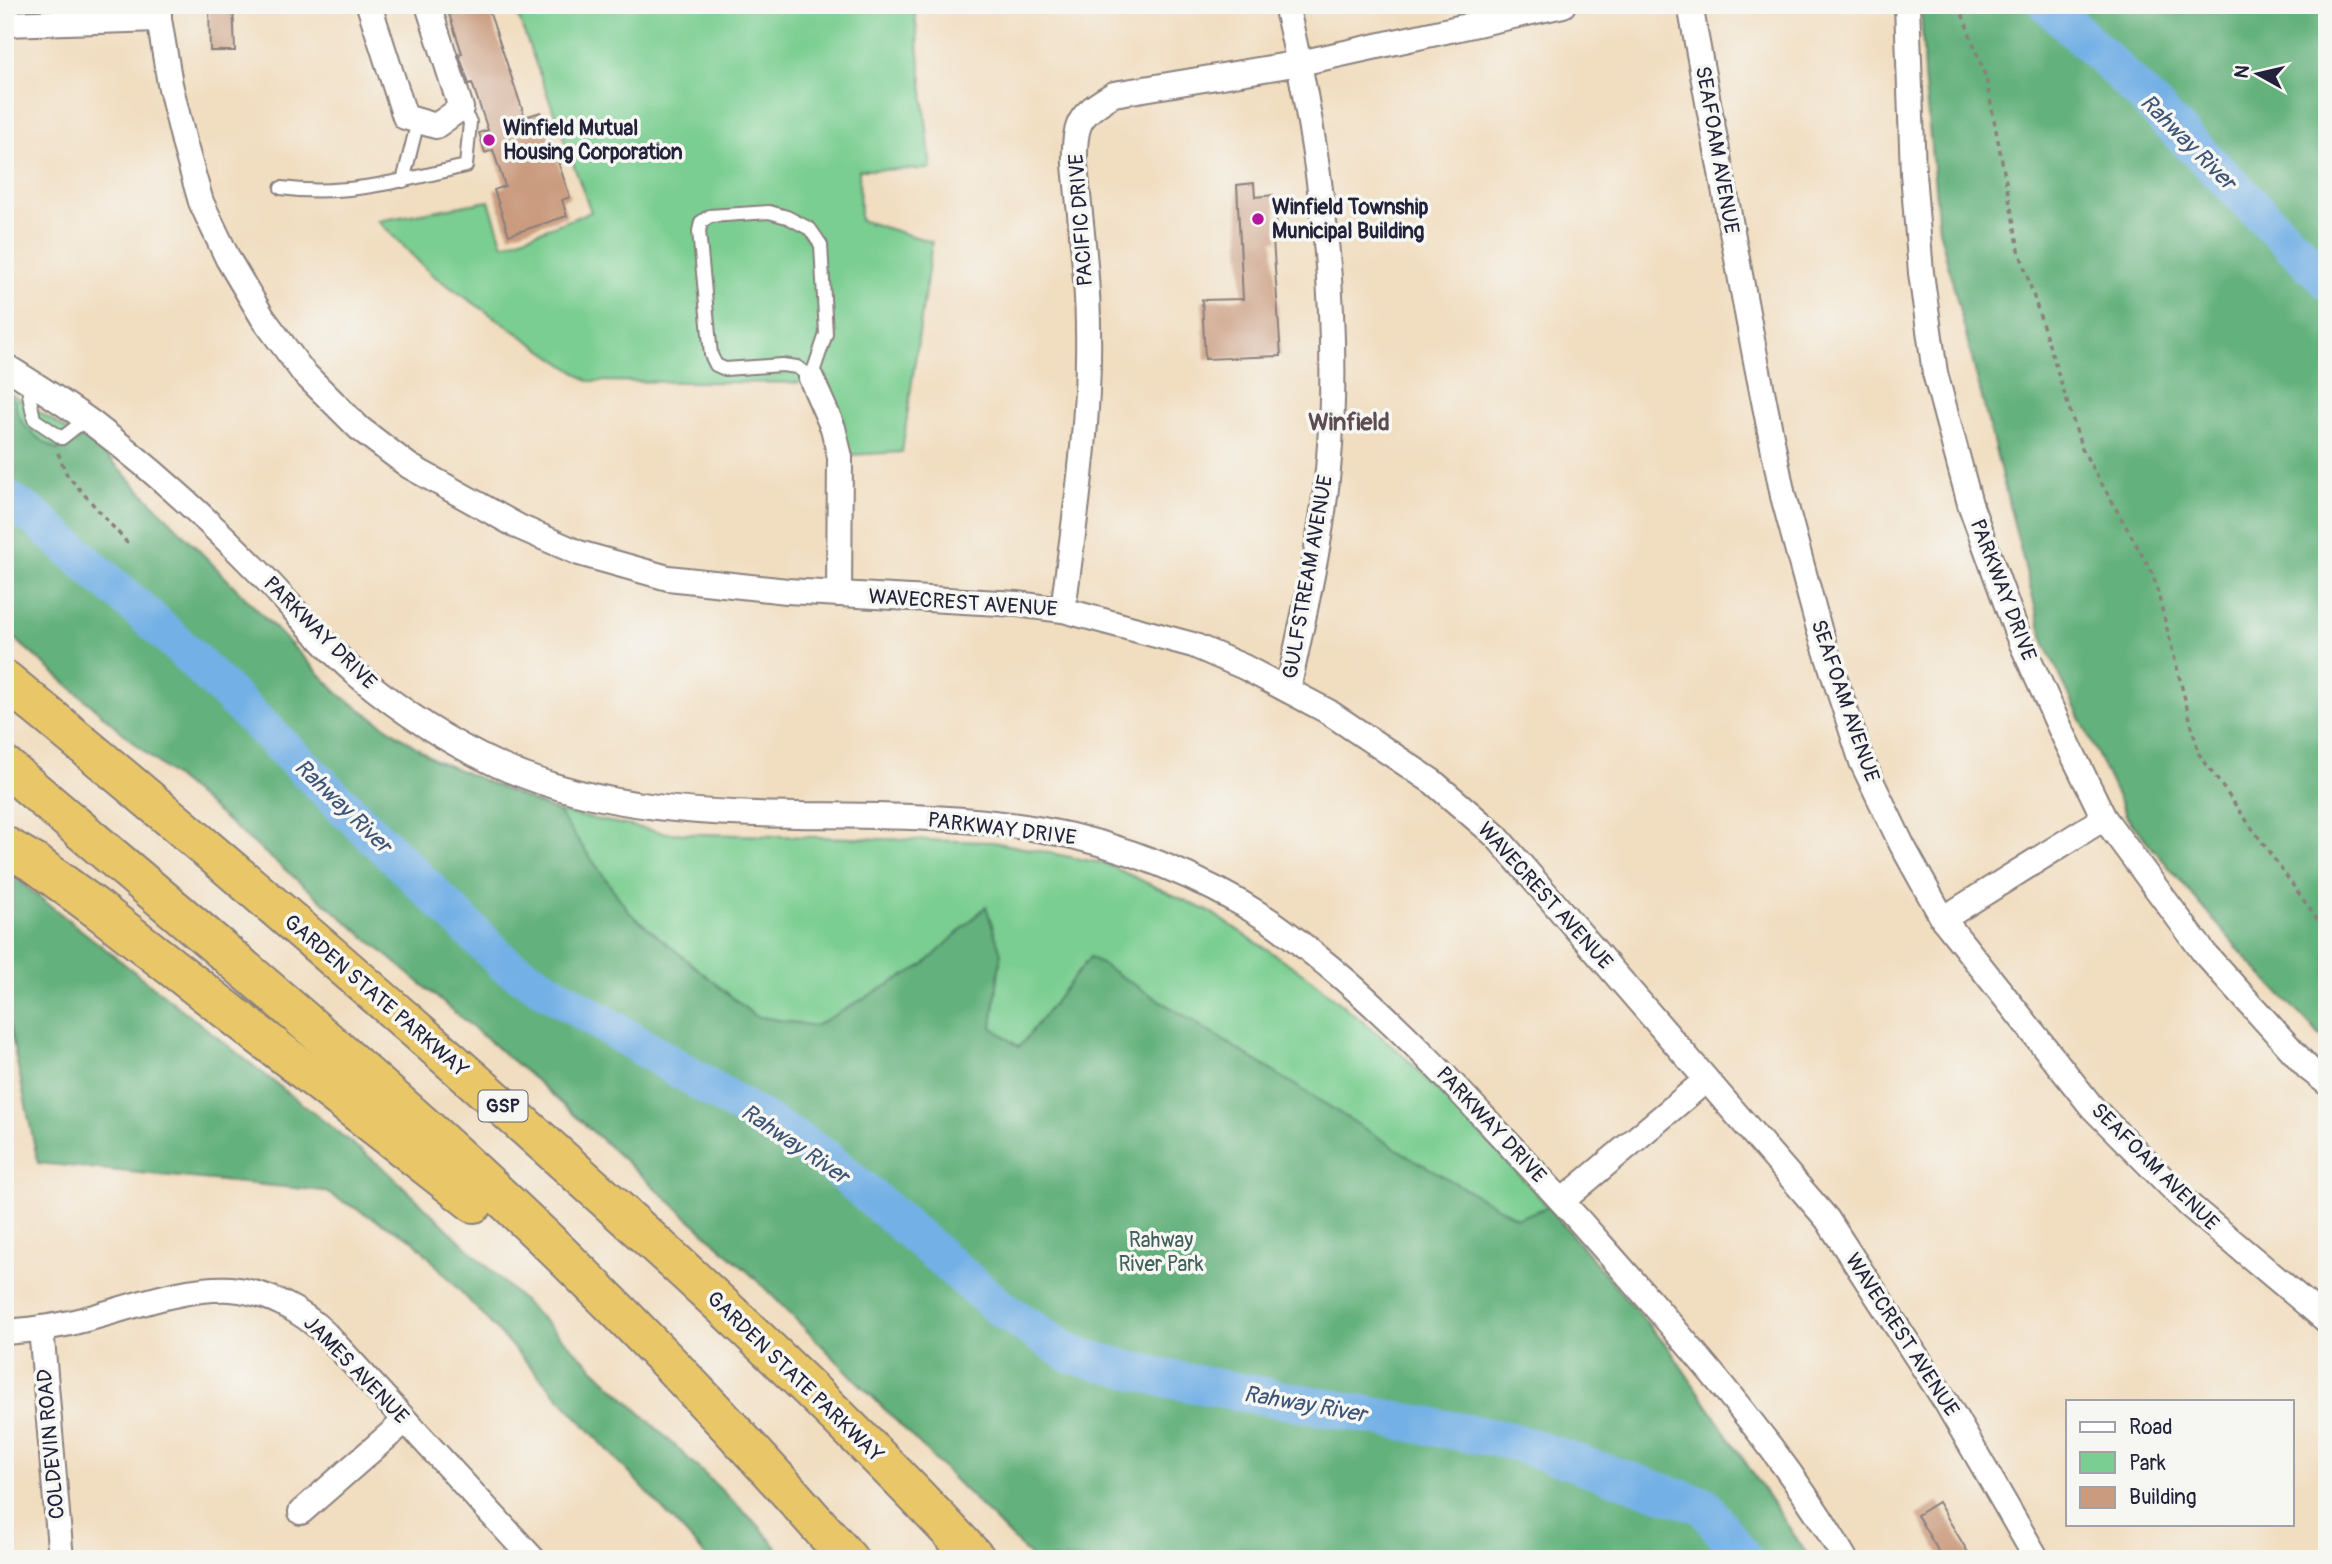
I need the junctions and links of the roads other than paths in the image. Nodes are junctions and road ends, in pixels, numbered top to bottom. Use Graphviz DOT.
graph roads {
  1 [pos="369,5"];
  2 [pos="428,5"];
  3 [pos="1286,5"];
  4 [pos="1563,5"];
  5 [pos="1690,5"];
  6 [pos="1906,5"];
  7 [pos="159,12"];
  8 [pos="5,24"];
  9 [pos="1300,63"];
  10 [pos="461,108"];
  11 [pos="418,121"];
  12 [pos="403,181"];
  13 [pos="281,188"];
  14 [pos="15,372"];
  15 [pos="811,378"];
  16 [pos="86,419"];
  17 [pos="839,594"];
  18 [pos="1063,610"];
  19 [pos="5,680"];
  20 [pos="1288,690"];
  21 [pos="5,766"];
  22 [pos="2104,818"];
  23 [pos="5,846"];
  24 [pos="1943,919"];
  25 [pos="1706,1080"];
  26 [pos="2327,1083"];
  27 [pos="1562,1202"];
  28 [pos="2327,1321"];
  29 [pos="41,1328"];
  30 [pos="5,1332"];
  31 [pos="680,1374"];
  32 [pos="405,1421"];
  33 [pos="301,1512"];
  34 [pos="61,1559"];
  35 [pos="533,1559"];
  36 [pos="848,1559"];
  37 [pos="976,1559"];
  38 [pos="1845,1559"];
  39 [pos="2037,1559"];
  1 -- 11 [label="street"];
  2 -- 10 [label="street"];
  3 -- 9 [label="street, GULFSTREAM AVENUE"];
  4 -- 9 [label="street, PACIFIC DRIVE"];
  5 -- 24 [label="street, SEAFOAM AVENUE"];
  6 -- 22 [label="street, PARKWAY DRIVE"];
  7 -- 8 [label="street"];
  7 -- 17 [label="street, WAVECREST AVENUE"];
  9 -- 18 [label="street, PACIFIC DRIVE"];
  9 -- 20 [label="street, GULFSTREAM AVENUE"];
  10 -- 11 [label="street"];
  10 -- 12 [label="lane"];
  11 -- 12 [label="lane"];
  12 -- 13 [label="lane"];
  14 -- 16 [label="street, PARKWAY DRIVE"];
  14 -- 16 [label="lane"];
  15 -- 15 [label="lane"];
  15 -- 17 [label="street"];
  16 -- 27 [label="street, PARKWAY DRIVE"];
  17 -- 18 [label="street, WAVECREST AVENUE"];
  18 -- 20 [label="street, WAVECREST AVENUE"];
  19 -- 37 [label="highway, GARDEN STATE PARKWAY / GSP"];
  20 -- 25 [label="street, WAVECREST AVENUE"];
  21 -- 31 [label="highway"];
  22 -- 24 [label="street"];
  22 -- 26 [label="street, PARKWAY DRIVE"];
  23 -- 31 [label="highway"];
  24 -- 28 [label="street, SEAFOAM AVENUE"];
  25 -- 27 [label="street"];
  25 -- 39 [label="street, WAVECREST AVENUE"];
  27 -- 38 [label="street, PARKWAY DRIVE"];
  29 -- 30 [label="street, JAMES AVENUE"];
  29 -- 32 [label="street, JAMES AVENUE"];
  29 -- 34 [label="street, COLDEVIN ROAD"];
  31 -- 36 [label="highway"];
  32 -- 33 [label="street"];
  32 -- 35 [label="street, JAMES AVENUE"];
}
